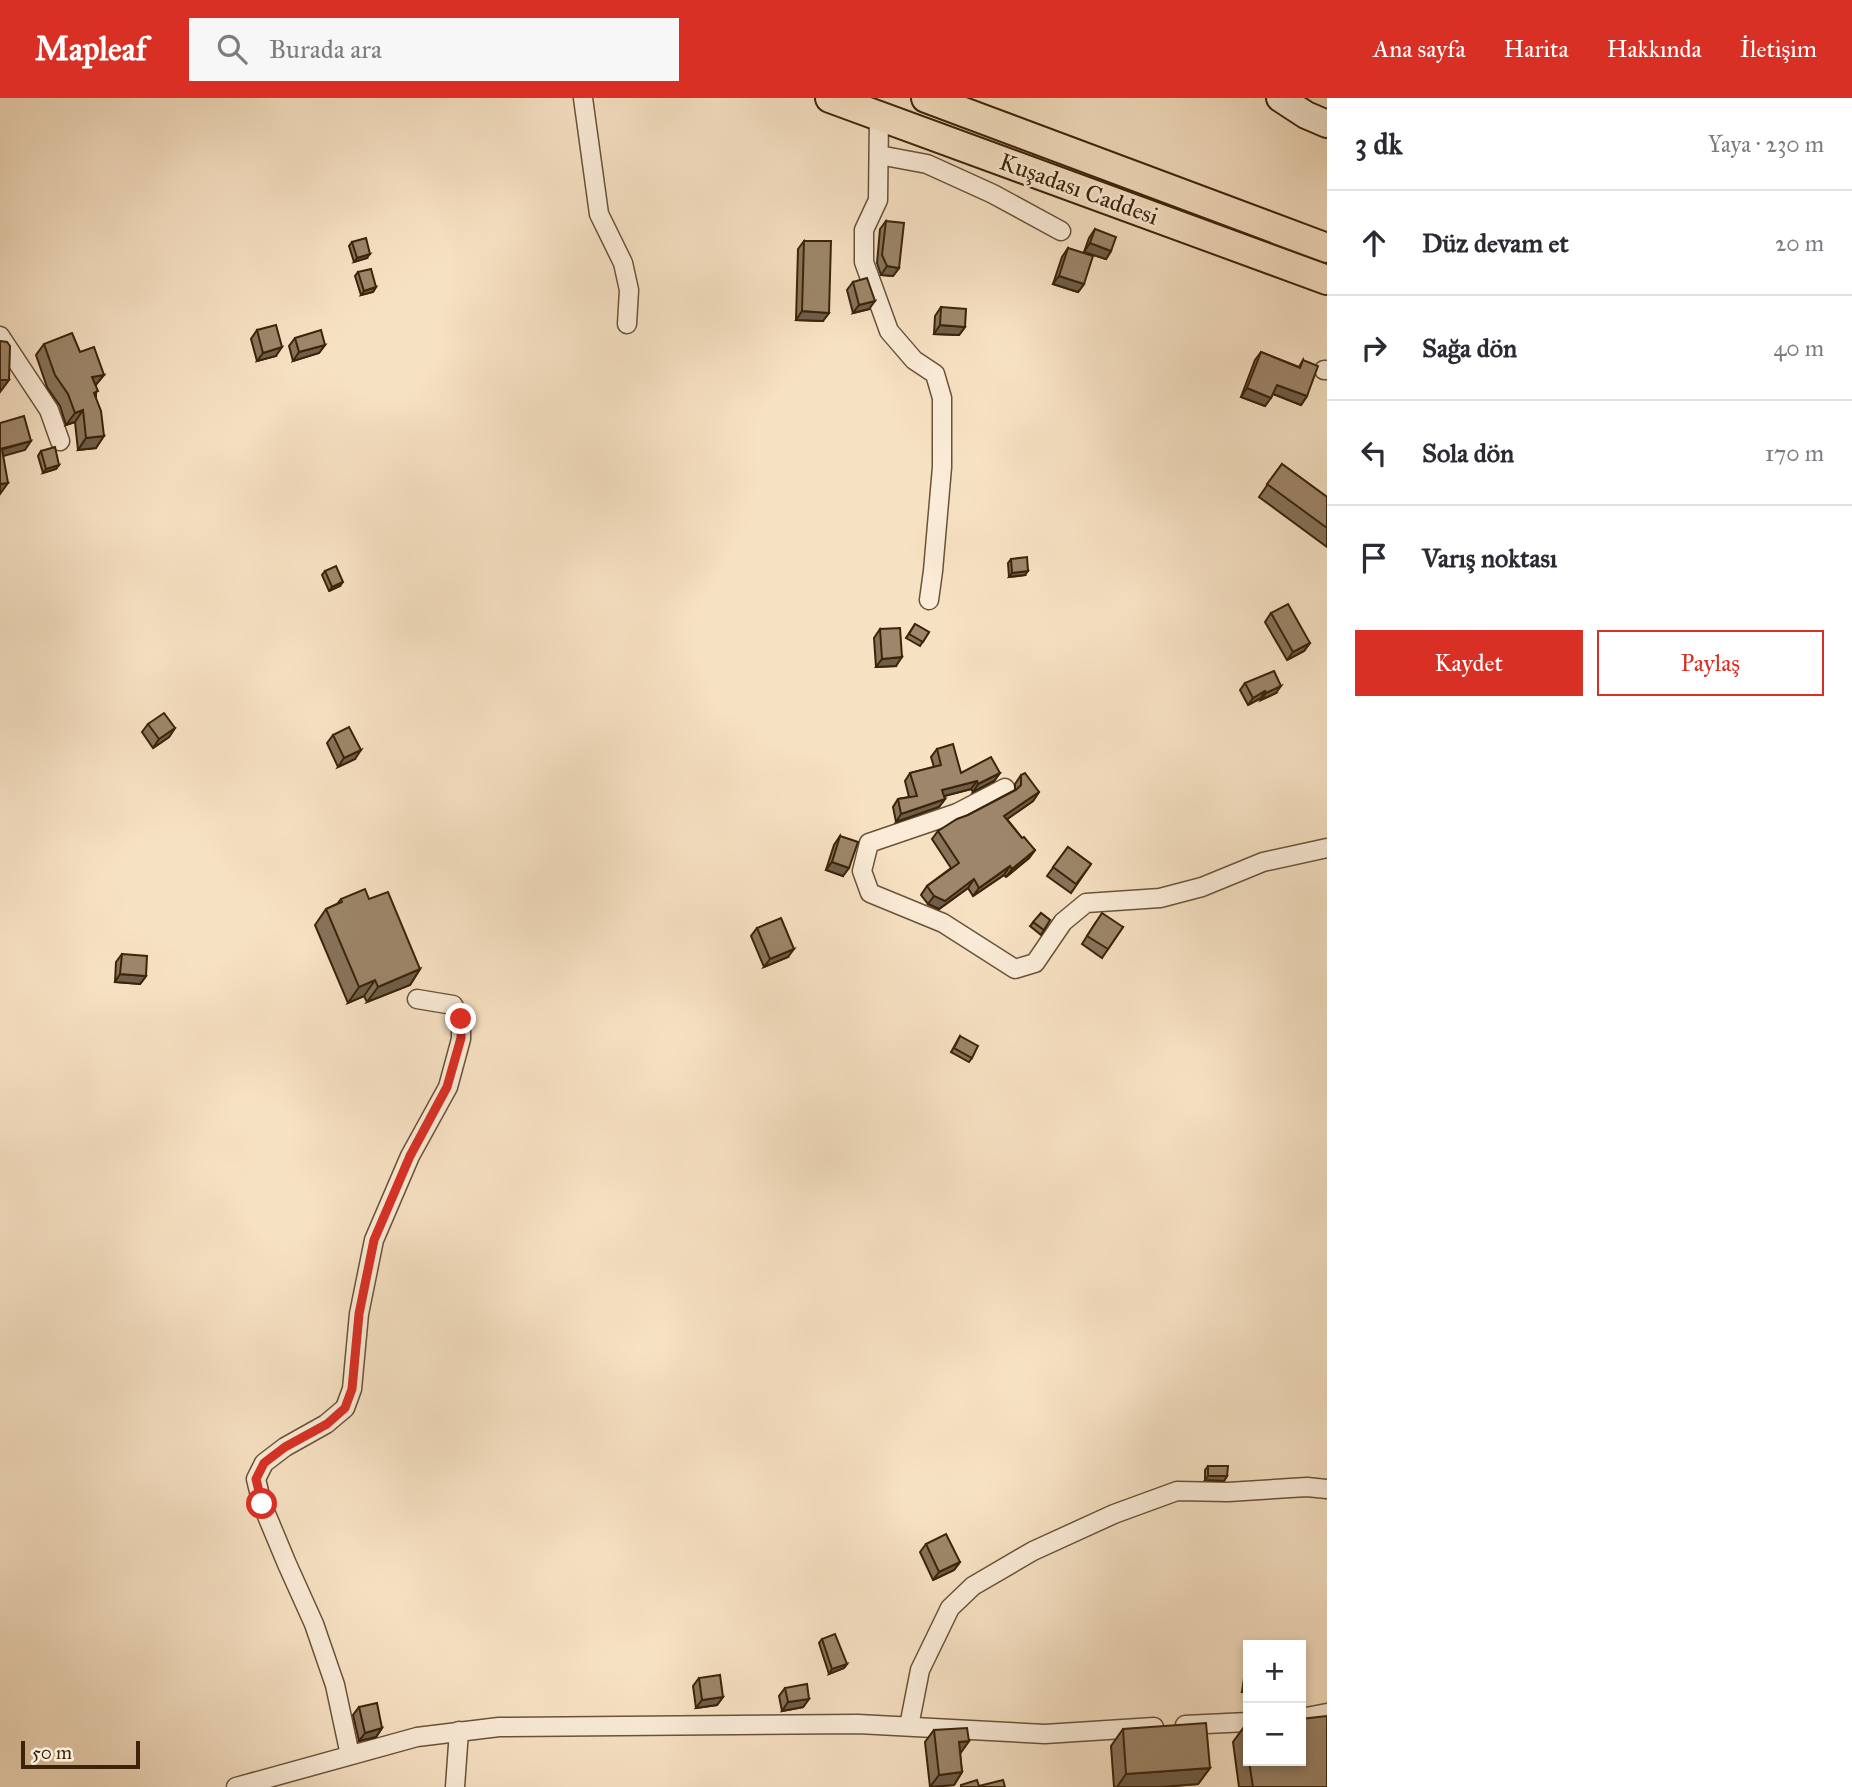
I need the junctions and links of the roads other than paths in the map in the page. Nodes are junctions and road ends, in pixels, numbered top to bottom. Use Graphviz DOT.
graph roads {
  1 [pos="583,98"];
  2 [pos="830,98"];
  3 [pos="926,98"];
  4 [pos="1280,98"];
  5 [pos="879,116"];
  6 [pos="1327,124"];
  7 [pos="880,155"];
  8 [pos="1061,231"];
  9 [pos="1327,248"];
  10 [pos="1327,280"];
  11 [pos="627,324"];
  12 [pos="0,336"];
  13 [pos="60,441"];
  14 [pos="929,600"];
  15 [pos="1005,788"];
  16 [pos="1327,848"];
  17 [pos="417,999"];
  18 [pos="1327,1489"];
  19 [pos="1327,1713"];
  20 [pos="1306,1717"];
  21 [pos="1243,1721"];
  22 [pos="909,1726"];
  23 [pos="459,1731"];
  24 [pos="350,1755"];
  25 [pos="236,1787"];
  26 [pos="455,1787"];
  1 -- 11 [label="street"];
  2 -- 5 [label="main road, Kuşadası Caddesi"];
  3 -- 9 [label="main road, Kuşadası Caddesi"];
  4 -- 6 [label="street"];
  5 -- 7 [label="street"];
  5 -- 10 [label="main road, Kuşadası Caddesi"];
  7 -- 8 [label="street"];
  7 -- 14 [label="street"];
  12 -- 13 [label="street"];
  15 -- 16 [label="street"];
  17 -- 24 [label="street"];
  18 -- 22 [label="street"];
  19 -- 20 [label="street"];
  21 -- 22 [label="street"];
  22 -- 23 [label="street"];
  23 -- 24 [label="street"];
  23 -- 26 [label="street"];
  24 -- 25 [label="street"];
}
